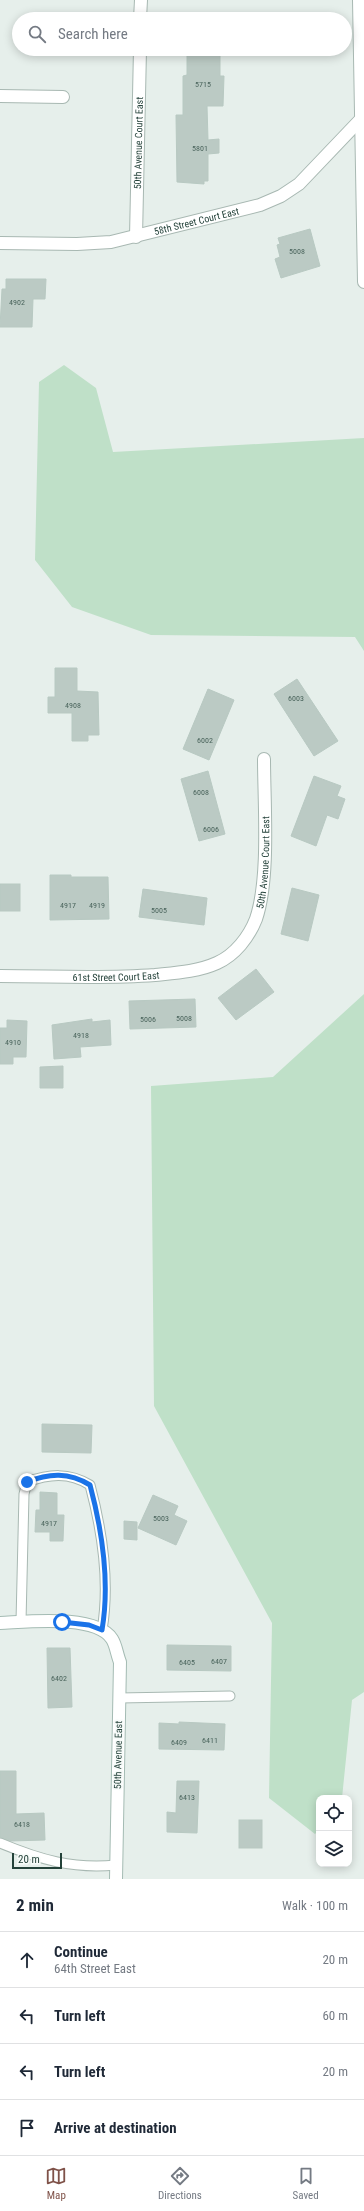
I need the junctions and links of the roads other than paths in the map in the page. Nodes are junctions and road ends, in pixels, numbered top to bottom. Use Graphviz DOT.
graph roads {
  1 [pos="141,0"];
  2 [pos="359,0"];
  3 [pos="140,12"];
  4 [pos="140,56"];
  5 [pos="0,96"];
  6 [pos="63,97"];
  7 [pos="361,119"];
  8 [pos="136,237"];
  9 [pos="0,243"];
  10 [pos="364,282"];
  11 [pos="264,759"];
  12 [pos="228,956"];
  13 [pos="0,976"];
  14 [pos="21,1622"];
  15 [pos="0,1623"];
  16 [pos="105,1632"];
  17 [pos="230,1696"];
  18 [pos="119,1698"];
  19 [pos="0,1842"];
  20 [pos="116,1865"];
  21 [pos="116,1879"];
  1 -- 3 [label="street"];
  2 -- 7 [label="street"];
  4 -- 8 [label="street, 50th Avenue Court East"];
  5 -- 6 [label="street"];
  7 -- 8 [label="street, 58th Street Court East"];
  7 -- 10 [label="street"];
  8 -- 9 [label="street, 58th Street Court East"];
  11 -- 12 [label="street, 50th Avenue Court East"];
  12 -- 13 [label="street, 61st Street Court East"];
  14 -- 15 [label="street"];
  14 -- 16 [label="street"];
  14 -- 16 [label="lane"];
  16 -- 18 [label="street, 50th Avenue East"];
  17 -- 18 [label="lane"];
  18 -- 20 [label="street, 50th Avenue East"];
  19 -- 20 [label="lane"];
  20 -- 21 [label="street, 50th Avenue East"];
}
